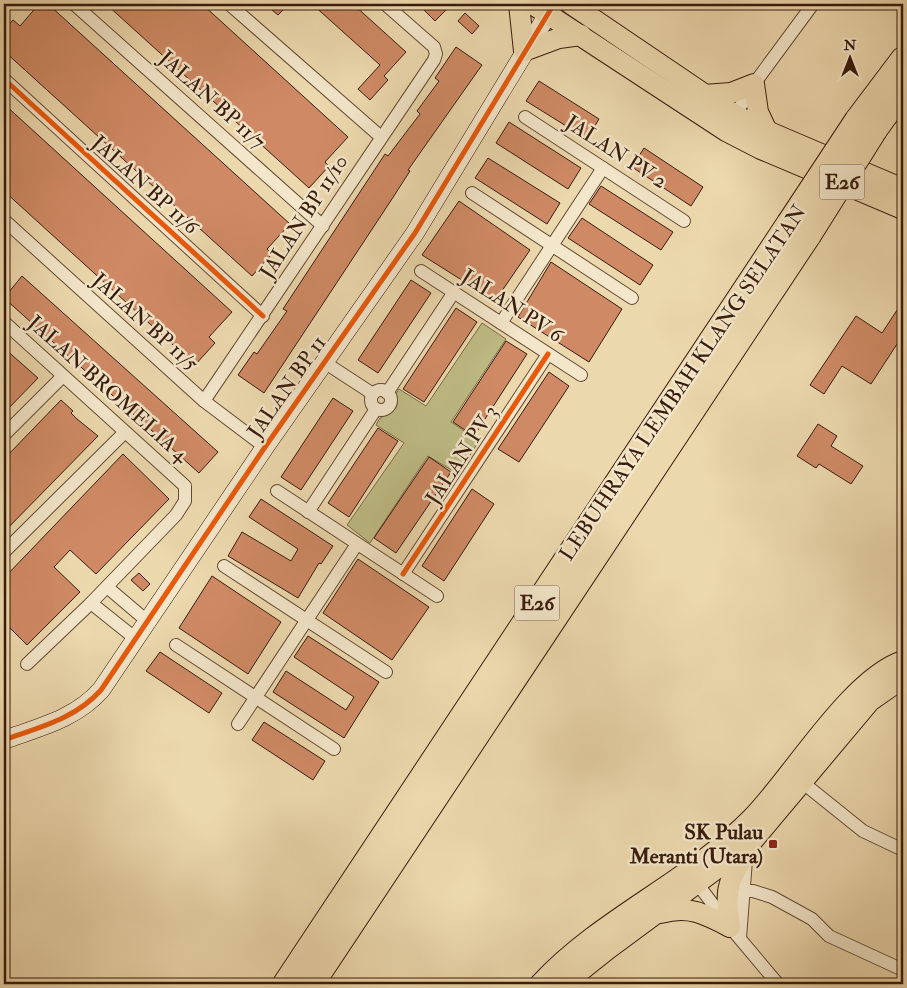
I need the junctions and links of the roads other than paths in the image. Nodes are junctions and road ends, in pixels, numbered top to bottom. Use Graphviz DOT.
graph roads {
  1 [pos="7,4"];
  2 [pos="74,4"];
  3 [pos="229,4"];
  4 [pos="385,4"];
  5 [pos="519,4"];
  6 [pos="571,4"];
  7 [pos="813,4"];
  8 [pos="4,6"];
  9 [pos="544,8"];
  10 [pos="581,35"];
  11 [pos="524,51"];
  12 [pos="903,59"];
  13 [pos="4,79"];
  14 [pos="754,84"];
  15 [pos="903,91"];
  16 [pos="704,95"];
  17 [pos="525,116"];
  18 [pos="730,123"];
  19 [pos="866,125"];
  20 [pos="766,131"];
  21 [pos="381,137"];
  22 [pos="603,168"];
  23 [pos="903,189"];
  24 [pos="472,193"];
  25 [pos="903,209"];
  26 [pos="4,220"];
  27 [pos="684,221"];
  28 [pos="323,226"];
  29 [pos="799,229"];
  30 [pos="552,245"];
  31 [pos="421,271"];
  32 [pos="454,292"];
  33 [pos="632,298"];
  34 [pos="264,316"];
  35 [pos="4,322"];
  36 [pos="501,323"];
  37 [pos="548,354"];
  38 [pos="324,362"];
  39 [pos="581,375"];
  40 [pos="63,376"];
  41 [pos="387,392"];
  42 [pos="373,394"];
  43 [pos="204,402"];
  44 [pos="376,409"];
  45 [pos="125,432"];
  46 [pos="4,435"];
  47 [pos="265,447"];
  48 [pos="277,491"];
  49 [pos="308,512"];
  50 [pos="357,544"];
  51 [pos="4,552"];
  52 [pos="224,566"];
  53 [pos="403,574"];
  54 [pos="107,587"];
  55 [pos="437,596"];
  56 [pos="91,603"];
  57 [pos="306,620"];
  58 [pos="147,621"];
  59 [pos="136,639"];
  60 [pos="176,645"];
  61 [pos="27,664"];
  62 [pos="902,665"];
  63 [pos="386,672"];
  64 [pos="255,698"];
  65 [pos="238,724"];
  66 [pos="4,740"];
  67 [pos="334,749"];
  68 [pos="802,782"];
  69 [pos="748,848"];
  70 [pos="903,850"];
  71 [pos="693,877"];
  72 [pos="742,891"];
  73 [pos="654,916"];
  74 [pos="735,932"];
  75 [pos="903,970"];
  76 [pos="285,984"];
  77 [pos="312,984"];
  78 [pos="540,984"];
  79 [pos="564,984"];
  80 [pos="778,984"];
  1 -- 8 [label="street"];
  2 -- 28 [label="street, JALAN BP 11/7"];
  3 -- 21 [label="street"];
  4 -- 21 [label="street, JALAN BP 11/10"];
  5 -- 11 [label="main road"];
  6 -- 16 [label="main road"];
  7 -- 14 [label="street"];
  9 -- 10 [label="main road"];
  9 -- 11 [label="street, JALAN BP 11"];
  10 -- 11 [label="main road"];
  10 -- 18 [label="main road"];
  11 -- 38 [label="street, JALAN BP 11"];
  12 -- 19 [label="highway, LEBUHRAYA LEMBAH KLANG SELATAN / E26"];
  13 -- 34 [label="street, JALAN BP 11/6"];
  14 -- 16 [label="main road"];
  14 -- 18 [label="street"];
  14 -- 20 [label="main road"];
  15 -- 19 [label="highway, LEBUHRAYA LEMBAH KLANG SELATAN / E26"];
  16 -- 18 [label="main road"];
  17 -- 22 [label="street, JALAN PV 2"];
  18 -- 20 [label="main road"];
  18 -- 25 [label="main road"];
  19 -- 29 [label="highway, LEBUHRAYA LEMBAH KLANG SELATAN / E26, bridge"];
  20 -- 23 [label="main road"];
  21 -- 28 [label="street, JALAN BP 11/10"];
  22 -- 27 [label="street, JALAN PV 2"];
  22 -- 30 [label="street"];
  24 -- 30 [label="street"];
  26 -- 43 [label="street, JALAN BP 11/5"];
  28 -- 34 [label="street, JALAN BP 11/10"];
  29 -- 76 [label="highway, LEBUHRAYA LEMBAH KLANG SELATAN / E26"];
  29 -- 77 [label="highway, LEBUHRAYA LEMBAH KLANG SELATAN / E26"];
  30 -- 33 [label="street"];
  30 -- 36 [label="street"];
  31 -- 32 [label="street, JALAN PV 6"];
  32 -- 36 [label="street, JALAN PV 6"];
  32 -- 41 [label="street"];
  34 -- 43 [label="street, JALAN BP 11/10"];
  35 -- 40 [label="street, JALAN BROMELIA 4"];
  36 -- 37 [label="street, JALAN PV 6"];
  37 -- 39 [label="street, JALAN PV 6"];
  37 -- 53 [label="street, JALAN PV 3"];
  38 -- 42 [label="street"];
  38 -- 47 [label="street, JALAN BP 11"];
  40 -- 45 [label="street, JALAN BROMELIA 4"];
  40 -- 46 [label="street"];
  41 -- 42 [label="street"];
  41 -- 44 [label="street"];
  42 -- 44 [label="street"];
  43 -- 47 [label="street, JALAN BP 11/5"];
  44 -- 49 [label="street"];
  45 -- 51 [label="street"];
  45 -- 54 [label="street, JALAN BROMELIA 4"];
  47 -- 58 [label="street, JALAN BP 11"];
  48 -- 49 [label="street"];
  49 -- 50 [label="street"];
  50 -- 53 [label="street"];
  50 -- 57 [label="street"];
  52 -- 57 [label="street"];
  53 -- 55 [label="street"];
  54 -- 56 [label="street"];
  54 -- 58 [label="street"];
  56 -- 59 [label="street"];
  56 -- 61 [label="street"];
  57 -- 63 [label="street"];
  57 -- 64 [label="street"];
  58 -- 59 [label="street, JALAN BP 11"];
  59 -- 66 [label="street, JALAN BP 11"];
  60 -- 64 [label="street"];
  62 -- 68 [label="main road"];
  62 -- 71 [label="main road"];
  64 -- 65 [label="street"];
  64 -- 67 [label="street"];
  68 -- 69 [label="main road"];
  68 -- 70 [label="street"];
  69 -- 71 [label="main road"];
  69 -- 72 [label="street"];
  69 -- 74 [label="main road"];
  71 -- 73 [label="main road"];
  71 -- 74 [label="street"];
  71 -- 78 [label="main road"];
  72 -- 74 [label="street"];
  72 -- 75 [label="street"];
  73 -- 74 [label="main road"];
  73 -- 79 [label="main road"];
  74 -- 80 [label="street"];
}
